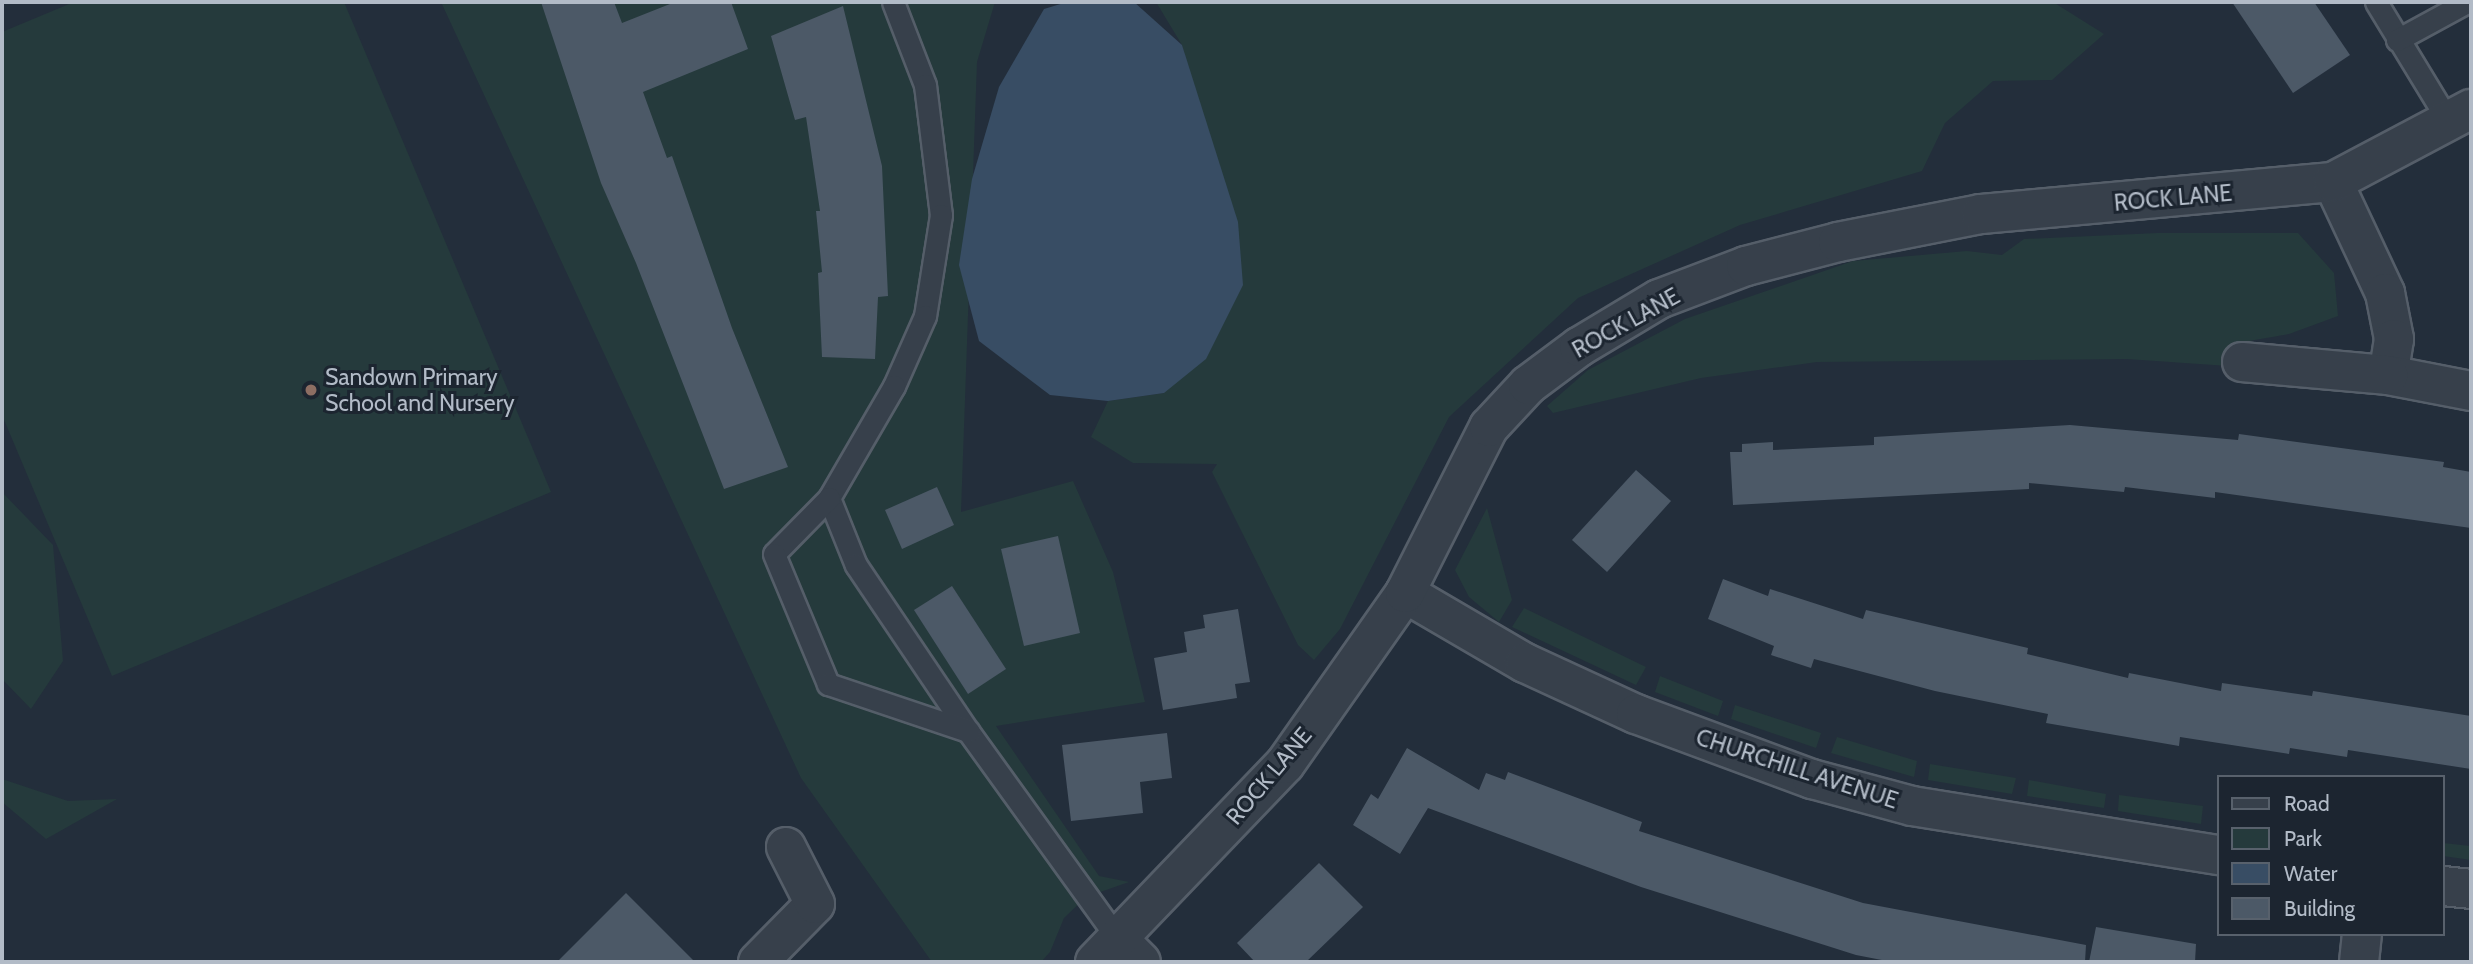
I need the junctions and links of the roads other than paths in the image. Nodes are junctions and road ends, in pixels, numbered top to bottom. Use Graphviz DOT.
graph roads {
  1 [pos="893,2"];
  2 [pos="2376,2"];
  3 [pos="2467,2"];
  4 [pos="2397,40"];
  5 [pos="2460,115"];
  6 [pos="2333,182"];
  7 [pos="2242,362"];
  8 [pos="2388,375"];
  9 [pos="2471,391"];
  10 [pos="829,498"];
  11 [pos="1405,593"];
  12 [pos="968,731"];
  13 [pos="786,847"];
  14 [pos="2218,855"];
  15 [pos="2445,886"];
  16 [pos="2471,889"];
  17 [pos="2362,936"];
  18 [pos="1119,955"];
  19 [pos="758,962"];
  20 [pos="2359,962"];
  1 -- 10 [label="lane"];
  2 -- 4 [label="lane"];
  3 -- 4 [label="lane"];
  4 -- 5 [label="lane"];
  5 -- 6 [label="street, ROCK LANE"];
  6 -- 8 [label="street"];
  6 -- 11 [label="street, ROCK LANE"];
  7 -- 8 [label="street"];
  8 -- 9 [label="street"];
  10 -- 12 [label="lane"];
  10 -- 12 [label="lane"];
  11 -- 14 [label="street, CHURCHILL AVENUE"];
  11 -- 18 [label="street, ROCK LANE"];
  12 -- 18 [label="lane"];
  13 -- 19 [label="street"];
  15 -- 16 [label="street"];
  17 -- 20 [label="street"];
}
